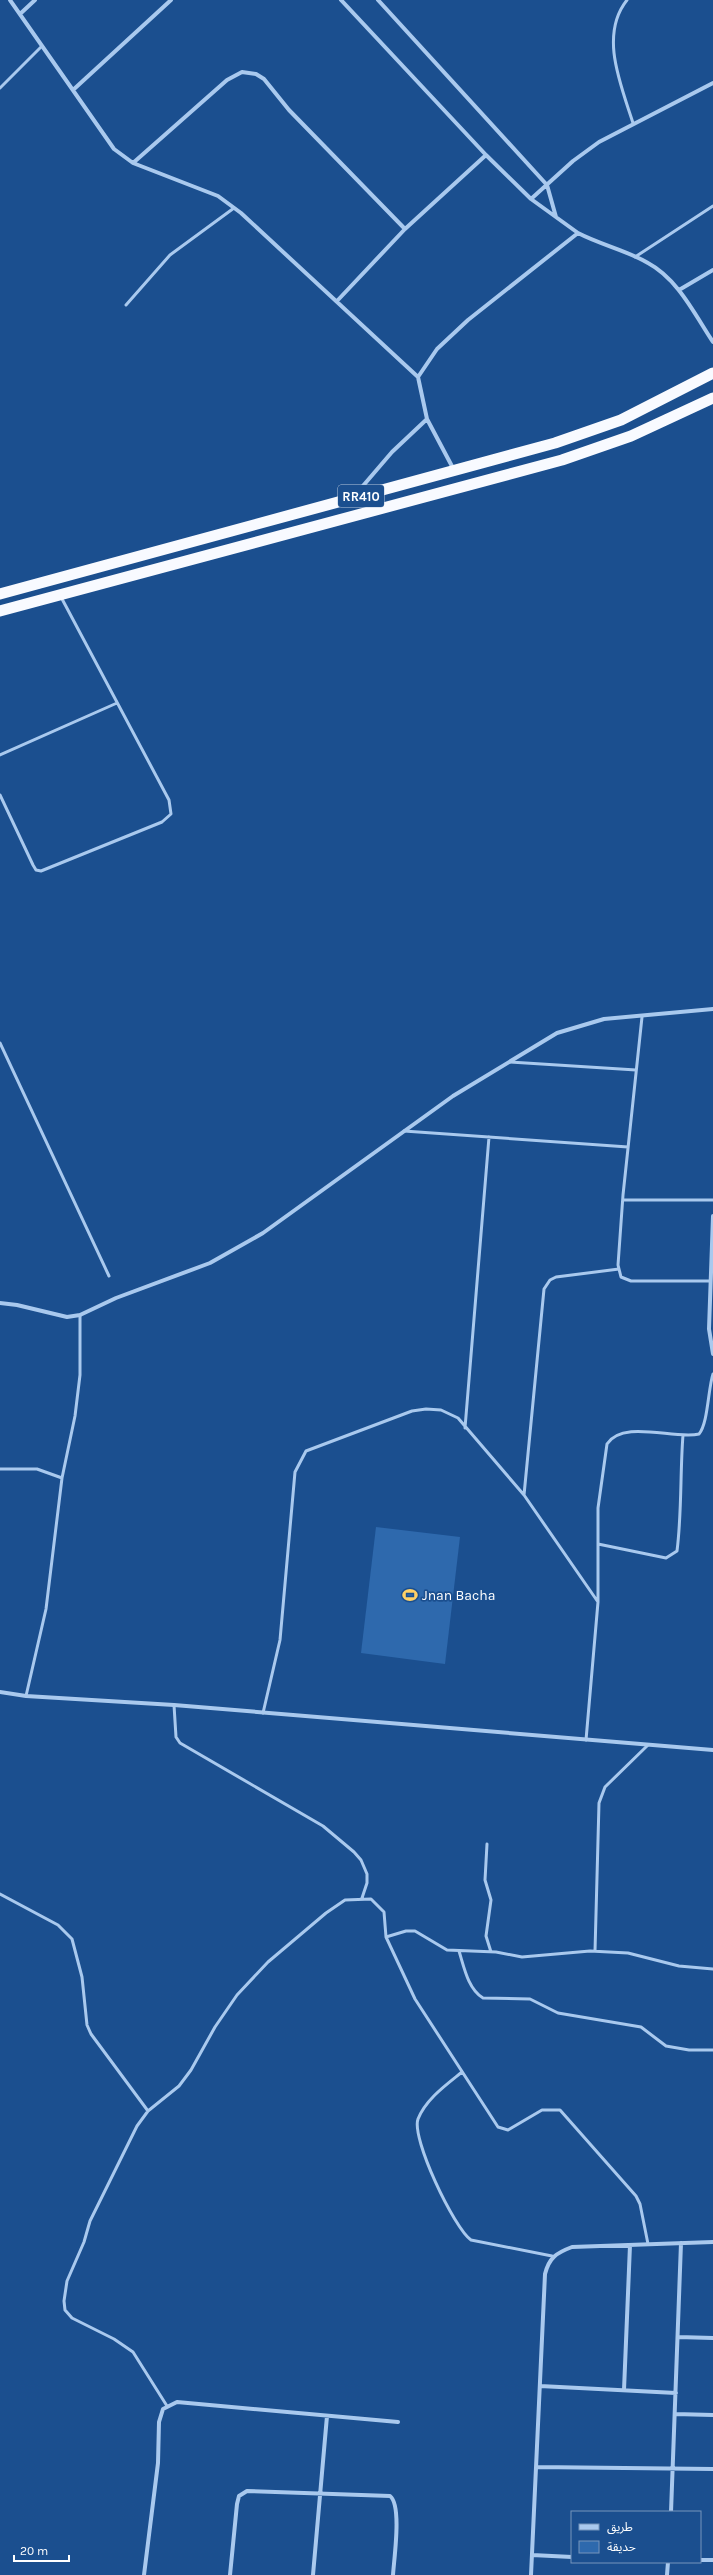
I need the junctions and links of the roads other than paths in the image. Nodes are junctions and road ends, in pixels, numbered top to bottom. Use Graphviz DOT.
graph roads {
  1 [pos="10,0"];
  2 [pos="35,0"];
  3 [pos="171,0"];
  4 [pos="341,0"];
  5 [pos="378,0"];
  6 [pos="627,0"];
  7 [pos="20,14"];
  8 [pos="42,46"];
  9 [pos="713,83"];
  10 [pos="0,88"];
  11 [pos="73,90"];
  12 [pos="633,123"];
  13 [pos="486,155"];
  14 [pos="133,163"];
  15 [pos="547,185"];
  16 [pos="531,199"];
  17 [pos="713,206"];
  18 [pos="234,208"];
  19 [pos="556,217"];
  20 [pos="405,229"];
  21 [pos="578,233"];
  22 [pos="635,257"];
  23 [pos="713,270"];
  24 [pos="679,290"];
  25 [pos="337,301"];
  26 [pos="126,305"];
  27 [pos="713,342"];
  28 [pos="713,373"];
  29 [pos="418,377"];
  30 [pos="713,398"];
  31 [pos="427,419"];
  32 [pos="454,470"];
  33 [pos="353,498"];
  34 [pos="0,594"];
  35 [pos="60,595"];
  36 [pos="0,612"];
  37 [pos="117,703"];
  38 [pos="0,754"];
  39 [pos="0,795"];
  40 [pos="713,1009"];
  41 [pos="642,1017"];
  42 [pos="0,1043"];
  43 [pos="509,1062"];
  44 [pos="636,1070"];
  45 [pos="402,1131"];
  46 [pos="489,1137"];
  47 [pos="628,1147"];
  48 [pos="623,1200"];
  49 [pos="713,1200"];
  50 [pos="713,1216"];
  51 [pos="619,1269"];
  52 [pos="109,1276"];
  53 [pos="710,1281"];
  54 [pos="0,1303"];
  55 [pos="80,1315"];
  56 [pos="711,1316"];
  57 [pos="713,1354"];
  58 [pos="713,1374"];
  59 [pos="465,1428"];
  60 [pos="683,1435"];
  61 [pos="0,1469"];
  62 [pos="62,1478"];
  63 [pos="524,1495"];
  64 [pos="598,1544"];
  65 [pos="598,1602"];
  66 [pos="0,1692"];
  67 [pos="26,1696"];
  68 [pos="174,1705"];
  69 [pos="263,1713"];
  70 [pos="586,1740"];
  71 [pos="648,1746"];
  72 [pos="713,1750"];
  73 [pos="487,1844"];
  74 [pos="0,1894"];
  75 [pos="362,1898"];
  76 [pos="386,1937"];
  77 [pos="458,1951"];
  78 [pos="595,1951"];
  79 [pos="490,1952"];
  80 [pos="713,1969"];
  81 [pos="713,2050"];
  82 [pos="462,2072"];
  83 [pos="148,2111"];
  84 [pos="713,2242"];
  85 [pos="681,2243"];
  86 [pos="648,2244"];
  87 [pos="630,2245"];
  88 [pos="552,2256"];
  89 [pos="678,2337"];
  90 [pos="713,2338"];
  91 [pos="540,2386"];
  92 [pos="624,2390"];
  93 [pos="676,2393"];
  94 [pos="167,2406"];
  95 [pos="675,2414"];
  96 [pos="713,2415"];
  97 [pos="327,2416"];
  98 [pos="398,2422"];
  99 [pos="536,2468"];
  100 [pos="673,2469"];
  101 [pos="713,2469"];
  102 [pos="320,2494"];
  103 [pos="671,2511"];
  104 [pos="532,2555"];
  105 [pos="571,2556"];
  106 [pos="701,2560"];
  107 [pos="713,2560"];
  108 [pos="668,2563"];
  109 [pos="144,2575"];
  110 [pos="230,2575"];
  111 [pos="313,2575"];
  112 [pos="393,2575"];
  113 [pos="531,2575"];
  114 [pos="667,2575"];
  1 -- 7 [label="street"];
  2 -- 7 [label="street"];
  3 -- 11 [label="street"];
  4 -- 13 [label="street"];
  5 -- 15 [label="street"];
  6 -- 12 [label="lane"];
  7 -- 8 [label="street"];
  8 -- 10 [label="lane"];
  8 -- 11 [label="street"];
  9 -- 12 [label="street"];
  11 -- 14 [label="street"];
  12 -- 15 [label="street"];
  13 -- 16 [label="street"];
  13 -- 20 [label="street"];
  14 -- 18 [label="street"];
  14 -- 20 [label="street"];
  15 -- 16 [label="street"];
  15 -- 19 [label="street"];
  16 -- 19 [label="street"];
  17 -- 22 [label="lane"];
  18 -- 25 [label="street"];
  18 -- 26 [label="lane"];
  19 -- 21 [label="street"];
  20 -- 25 [label="street"];
  21 -- 22 [label="street"];
  21 -- 29 [label="street"];
  22 -- 24 [label="street"];
  23 -- 24 [label="street"];
  24 -- 27 [label="street"];
  25 -- 29 [label="street"];
  28 -- 32 [label="highway, RR410"];
  29 -- 31 [label="street"];
  30 -- 35 [label="highway, RR410"];
  31 -- 32 [label="street"];
  31 -- 33 [label="street"];
  32 -- 33 [label="highway, RR410"];
  33 -- 34 [label="highway, RR410"];
  35 -- 36 [label="highway, RR410"];
  35 -- 37 [label="lane"];
  37 -- 38 [label="lane"];
  37 -- 39 [label="lane"];
  40 -- 41 [label="street"];
  41 -- 43 [label="street"];
  41 -- 44 [label="lane"];
  42 -- 52 [label="lane"];
  43 -- 44 [label="lane"];
  43 -- 45 [label="street"];
  44 -- 47 [label="lane"];
  45 -- 46 [label="lane"];
  45 -- 55 [label="street"];
  46 -- 47 [label="lane"];
  46 -- 59 [label="lane"];
  47 -- 48 [label="lane"];
  48 -- 49 [label="lane"];
  48 -- 51 [label="lane"];
  50 -- 53 [label="street"];
  51 -- 53 [label="lane"];
  51 -- 63 [label="lane"];
  53 -- 56 [label="street"];
  54 -- 55 [label="street"];
  55 -- 62 [label="lane"];
  56 -- 57 [label="street"];
  58 -- 60 [label="lane"];
  59 -- 63 [label="lane"];
  59 -- 69 [label="lane"];
  60 -- 64 [label="lane"];
  60 -- 64 [label="lane"];
  61 -- 62 [label="lane"];
  62 -- 67 [label="lane"];
  63 -- 65 [label="lane"];
  64 -- 65 [label="lane"];
  65 -- 70 [label="lane"];
  66 -- 67 [label="street"];
  67 -- 68 [label="street"];
  68 -- 69 [label="street"];
  68 -- 75 [label="lane"];
  69 -- 70 [label="street"];
  70 -- 71 [label="street"];
  71 -- 72 [label="street"];
  71 -- 78 [label="lane"];
  73 -- 79 [label="lane"];
  74 -- 83 [label="lane"];
  75 -- 76 [label="lane"];
  75 -- 83 [label="lane"];
  76 -- 77 [label="lane"];
  76 -- 82 [label="lane"];
  77 -- 79 [label="lane"];
  77 -- 81 [label="lane"];
  78 -- 79 [label="lane"];
  78 -- 80 [label="lane"];
  82 -- 86 [label="lane"];
  82 -- 88 [label="lane"];
  83 -- 94 [label="lane"];
  84 -- 85 [label="street"];
  85 -- 86 [label="street"];
  85 -- 89 [label="street"];
  86 -- 87 [label="street"];
  87 -- 88 [label="street"];
  87 -- 92 [label="street"];
  88 -- 91 [label="street"];
  89 -- 90 [label="street"];
  89 -- 93 [label="street"];
  91 -- 92 [label="street"];
  91 -- 99 [label="street"];
  92 -- 93 [label="street"];
  93 -- 95 [label="street"];
  94 -- 97 [label="street"];
  94 -- 109 [label="street"];
  95 -- 96 [label="street"];
  95 -- 100 [label="street"];
  97 -- 98 [label="street"];
  97 -- 102 [label="street"];
  99 -- 100 [label="street"];
  99 -- 104 [label="street"];
  100 -- 101 [label="street"];
  100 -- 103 [label="street"];
  102 -- 110 [label="street"];
  102 -- 111 [label="street"];
  102 -- 112 [label="street"];
  104 -- 105 [label="street"];
  104 -- 113 [label="street"];
  106 -- 107 [label="street"];
  108 -- 114 [label="street"];
}
